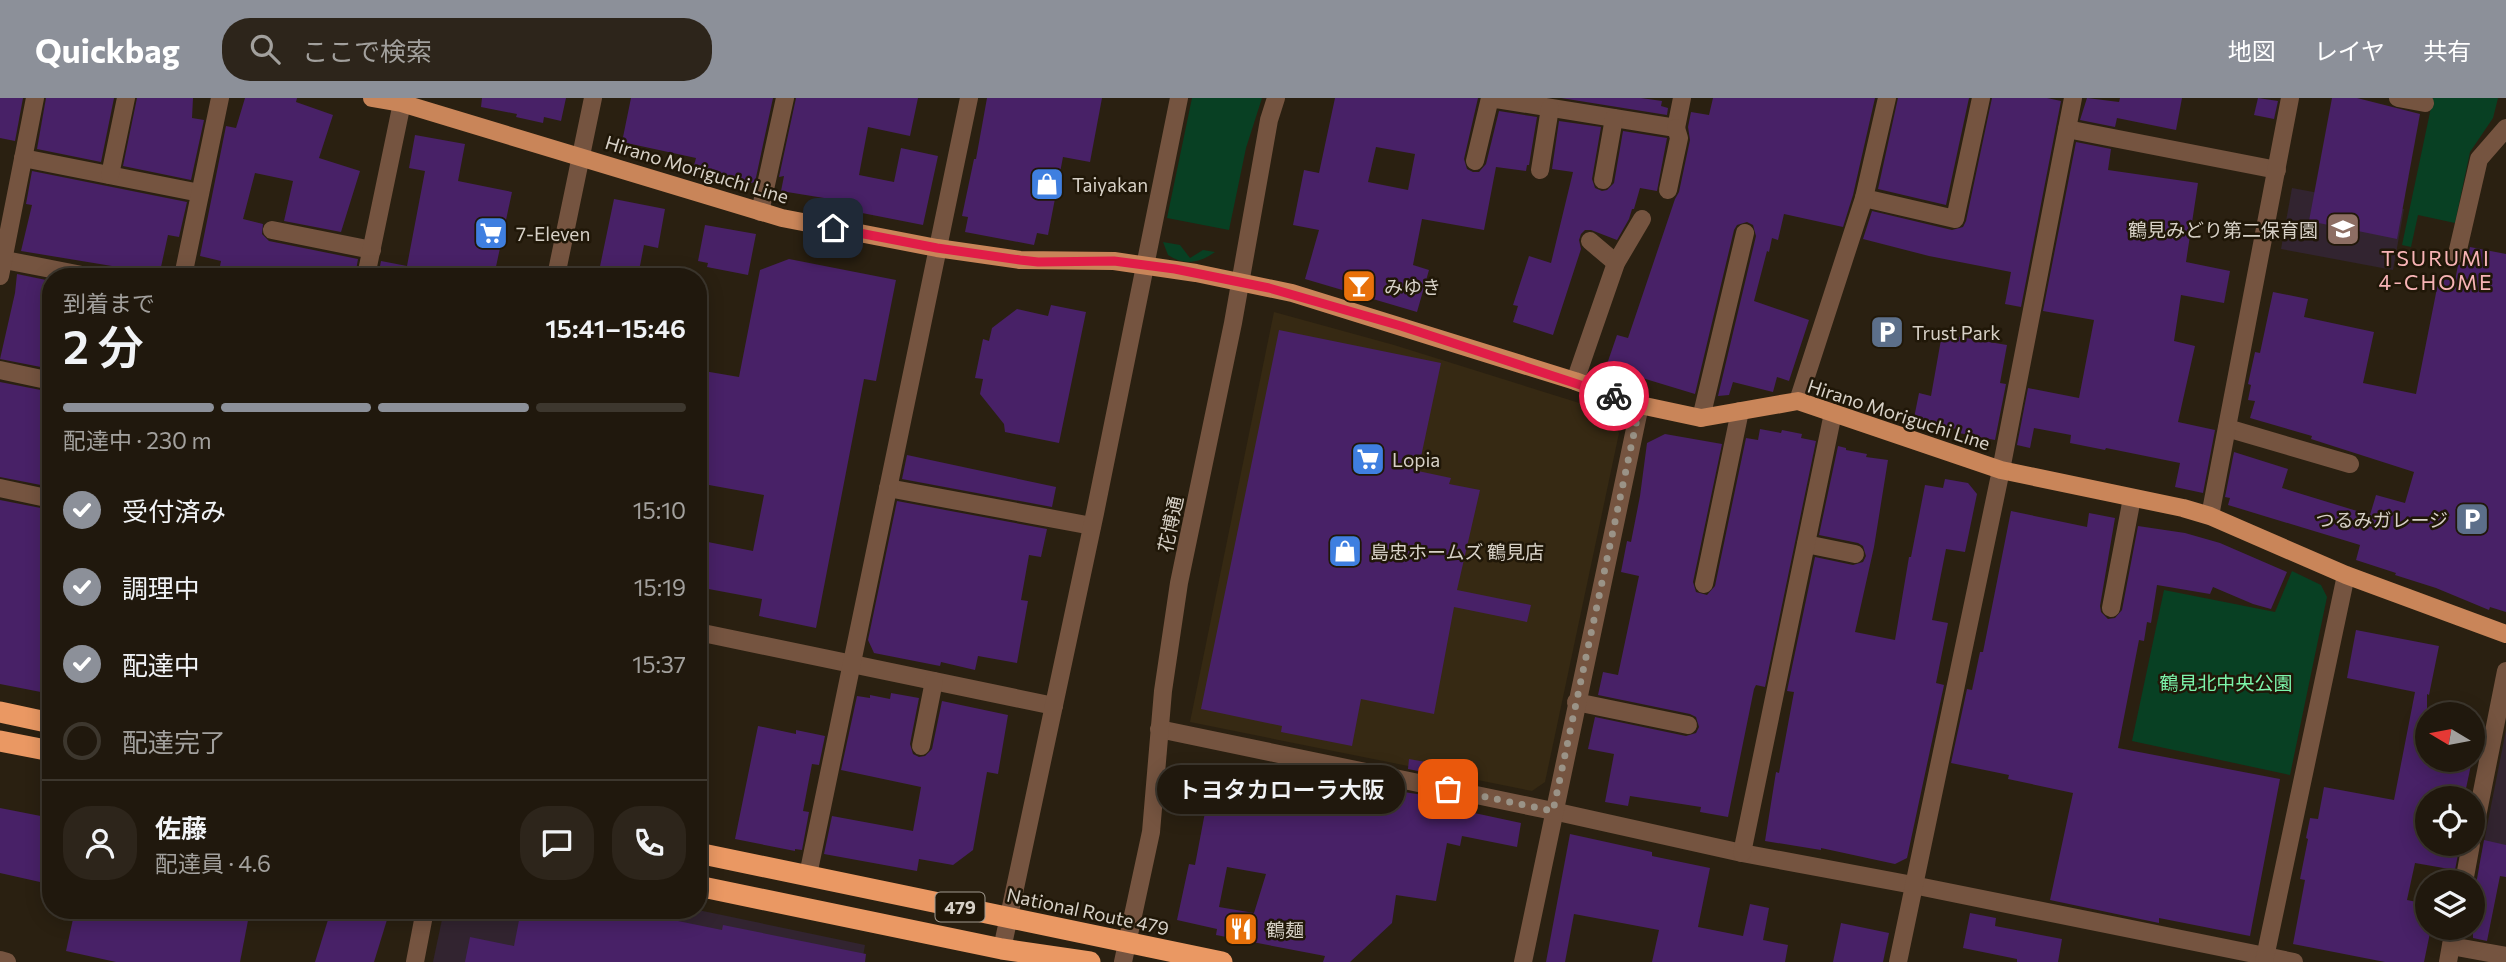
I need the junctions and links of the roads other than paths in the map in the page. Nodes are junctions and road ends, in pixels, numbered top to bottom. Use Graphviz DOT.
graph roads {
  1 [pos="35,98"];
  2 [pos="126,98"];
  3 [pos="220,98"];
  4 [pos="372,98"];
  5 [pos="593,98"];
  6 [pos="785,98"];
  7 [pos="969,98"];
  8 [pos="1179,98"];
  9 [pos="1276,98"];
  10 [pos="1490,98"];
  11 [pos="1682,98"];
  12 [pos="1887,98"];
  13 [pos="1981,98"];
  14 [pos="2073,98"];
  15 [pos="2290,98"];
  16 [pos="2398,98"];
  17 [pos="402,101"];
  18 [pos="2424,103"];
  19 [pos="1550,108"];
  20 [pos="1614,118"];
  21 [pos="1676,128"];
  22 [pos="2506,128"];
  23 [pos="2067,129"];
  24 [pos="581,156"];
  25 [pos="23,158"];
  26 [pos="1475,161"];
  27 [pos="1540,170"];
  28 [pos="2277,170"];
  29 [pos="110,175"];
  30 [pos="1603,180"];
  31 [pos="1668,190"];
  32 [pos="200,193"];
  33 [pos="1864,198"];
  34 [pos="760,212"];
  35 [pos="1642,219"];
  36 [pos="272,230"];
  37 [pos="1745,233"];
  38 [pos="1590,241"];
  39 [pos="937,248"];
  40 [pos="372,250"];
  41 [pos="2457,254"];
  42 [pos="1616,263"];
  43 [pos="1,265"];
  44 [pos="1145,265"];
  45 [pos="185,268"];
  46 [pos="368,268"];
  47 [pos="558,268"];
  48 [pos="42,270"];
  49 [pos="1239,283"];
  50 [pos="0,370"];
  51 [pos="42,379"];
  52 [pos="1576,382"];
  53 [pos="1798,401"];
  54 [pos="1640,405"];
  55 [pos="1740,411"];
  56 [pos="1833,413"];
  57 [pos="1700,418"];
  58 [pos="2227,428"];
  59 [pos="2350,464"];
  60 [pos="2001,470"];
  61 [pos="0,488"];
  62 [pos="888,488"];
  63 [pos="42,497"];
  64 [pos="2132,498"];
  65 [pos="2210,516"];
  66 [pos="1092,526"];
  67 [pos="1806,544"];
  68 [pos="1854,554"];
  69 [pos="2346,575"];
  70 [pos="1704,584"];
  71 [pos="2110,608"];
  72 [pos="707,634"];
  73 [pos="2506,634"];
  74 [pos="852,664"];
  75 [pos="2506,671"];
  76 [pos="934,681"];
  77 [pos="1577,702"];
  78 [pos="1054,706"];
  79 [pos="0,712"];
  80 [pos="42,721"];
  81 [pos="1688,725"];
  82 [pos="1159,729"];
  83 [pos="0,741"];
  84 [pos="921,746"];
  85 [pos="42,749"];
  86 [pos="2483,786"];
  87 [pos="1553,811"];
  88 [pos="1742,853"];
  89 [pos="707,855"];
  90 [pos="808,875"];
  91 [pos="1913,885"];
  92 [pos="707,888"];
  93 [pos="1009,918"];
  94 [pos="423,919"];
  95 [pos="1002,949"];
  96 [pos="1125,952"];
  97 [pos="1147,954"];
  98 [pos="2449,954"];
  99 [pos="2506,957"];
  100 [pos="2265,959"];
  101 [pos="0,961"];
  102 [pos="7,962"];
  103 [pos="415,962"];
  104 [pos="1090,962"];
  105 [pos="1222,962"];
  106 [pos="1523,962"];
  107 [pos="1898,962"];
  108 [pos="2294,962"];
  1 -- 25 [label="street"];
  2 -- 29 [label="street"];
  3 -- 32 [label="street"];
  4 -- 17 [label="main road, Hirano Moriguchi Line"];
  5 -- 24 [label="street"];
  6 -- 34 [label="street"];
  7 -- 39 [label="street"];
  8 -- 44 [label="street"];
  9 -- 49 [label="street, 花博通"];
  10 -- 19 [label="street"];
  10 -- 26 [label="street"];
  11 -- 21 [label="street"];
  12 -- 33 [label="street"];
  13 -- 33 [label="street"];
  14 -- 23 [label="street"];
  15 -- 28 [label="street"];
  16 -- 18 [label="street"];
  17 -- 24 [label="main road, Hirano Moriguchi Line"];
  17 -- 40 [label="street"];
  19 -- 20 [label="street"];
  19 -- 27 [label="street"];
  20 -- 21 [label="street"];
  20 -- 30 [label="street"];
  21 -- 31 [label="street"];
  22 -- 41 [label="street"];
  23 -- 28 [label="street"];
  23 -- 60 [label="street"];
  24 -- 34 [label="main road, Hirano Moriguchi Line"];
  24 -- 47 [label="street"];
  25 -- 29 [label="street"];
  25 -- 43 [label="street"];
  28 -- 58 [label="street"];
  29 -- 32 [label="street"];
  32 -- 45 [label="street"];
  33 -- 53 [label="street"];
  34 -- 39 [label="main road, Hirano Moriguchi Line"];
  35 -- 42 [label="street"];
  36 -- 40 [label="street"];
  37 -- 57 [label="street"];
  38 -- 42 [label="street"];
  39 -- 44 [label="main road, Hirano Moriguchi Line"];
  39 -- 62 [label="street"];
  40 -- 46 [label="street"];
  42 -- 52 [label="street"];
  43 -- 48 [label="street"];
  44 -- 49 [label="main road, Hirano Moriguchi Line"];
  44 -- 66 [label="street"];
  49 -- 52 [label="main road, Hirano Moriguchi Line"];
  49 -- 82 [label="street, 花博通"];
  50 -- 51 [label="street"];
  52 -- 54 [label="main road, Hirano Moriguchi Line"];
  53 -- 55 [label="main road, Hirano Moriguchi Line"];
  53 -- 56 [label="main road, Hirano Moriguchi Line"];
  54 -- 57 [label="main road, Hirano Moriguchi Line"];
  54 -- 77 [label="street"];
  55 -- 57 [label="main road, Hirano Moriguchi Line"];
  55 -- 70 [label="street"];
  56 -- 60 [label="main road, Hirano Moriguchi Line"];
  56 -- 67 [label="street"];
  58 -- 59 [label="street"];
  58 -- 65 [label="street"];
  60 -- 64 [label="main road, Hirano Moriguchi Line"];
  60 -- 91 [label="street"];
  61 -- 63 [label="street"];
  62 -- 66 [label="street"];
  62 -- 74 [label="street"];
  64 -- 65 [label="main road, Hirano Moriguchi Line"];
  64 -- 71 [label="street"];
  65 -- 69 [label="main road, Hirano Moriguchi Line"];
  66 -- 78 [label="street"];
  67 -- 68 [label="street"];
  67 -- 88 [label="street"];
  69 -- 73 [label="main road, Hirano Moriguchi Line"];
  69 -- 100 [label="street"];
  72 -- 74 [label="street"];
  74 -- 76 [label="street"];
  74 -- 90 [label="street"];
  75 -- 86 [label="street"];
  76 -- 78 [label="street"];
  76 -- 84 [label="street"];
  77 -- 81 [label="street"];
  77 -- 87 [label="street"];
  78 -- 93 [label="street"];
  79 -- 80 [label="highway"];
  82 -- 87 [label="street"];
  82 -- 96 [label="street, 花博通"];
  83 -- 85 [label="highway"];
  87 -- 88 [label="street"];
  87 -- 106 [label="street"];
  88 -- 91 [label="street"];
  89 -- 90 [label="highway, National Route 479 / 479"];
  90 -- 93 [label="highway, National Route 479 / 479"];
  91 -- 100 [label="street"];
  91 -- 107 [label="street"];
  92 -- 95 [label="highway, 479"];
  93 -- 95 [label="street"];
  93 -- 96 [label="highway, National Route 479 / 479"];
  94 -- 103 [label="street"];
  95 -- 104 [label="highway, 479"];
  96 -- 97 [label="highway, National Route 479 / 479"];
  97 -- 105 [label="highway, National Route 479 / 479"];
  98 -- 99 [label="street"];
  100 -- 108 [label="street"];
  101 -- 102 [label="street"];
}
